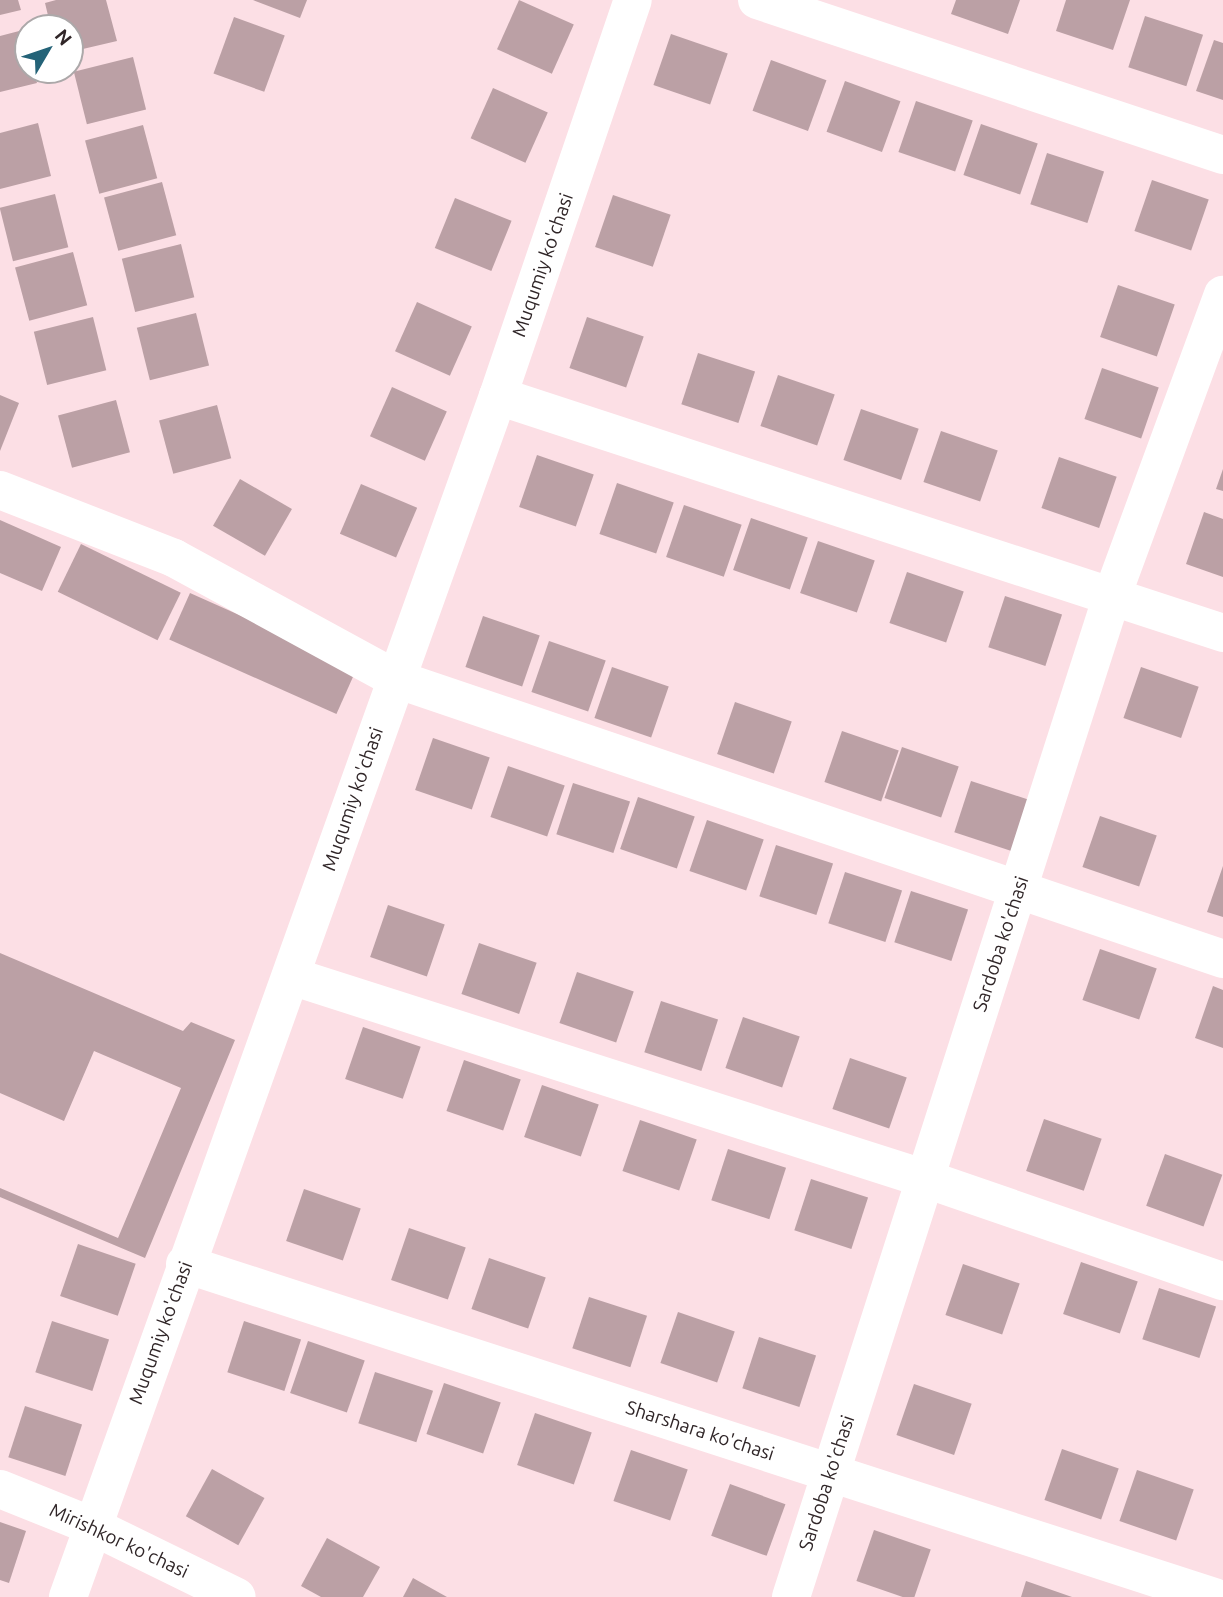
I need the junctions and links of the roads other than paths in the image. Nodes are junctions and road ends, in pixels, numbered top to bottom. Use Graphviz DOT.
graph roads {
  1 [pos="633,0"];
  2 [pos="757,0"];
  3 [pos="1223,155"];
  4 [pos="1221,305"];
  5 [pos="498,396"];
  6 [pos="0,490"];
  7 [pos="1112,596"];
  8 [pos="1223,633"];
  9 [pos="396,679"];
  10 [pos="1017,892"];
  11 [pos="1223,959"];
  12 [pos="291,976"];
  13 [pos="926,1179"];
  14 [pos="186,1264"];
  15 [pos="1223,1281"];
  16 [pos="830,1473"];
  17 [pos="0,1489"];
  18 [pos="92,1526"];
  19 [pos="68,1597"];
  20 [pos="237,1597"];
  21 [pos="791,1597"];
  22 [pos="1214,1597"];
  1 -- 5 [label="street, Muqumiy ko'chasi"];
  2 -- 3 [label="street"];
  4 -- 7 [label="street, Sardoba ko'chasi"];
  5 -- 7 [label="street"];
  5 -- 9 [label="street, Muqumiy ko'chasi"];
  6 -- 9 [label="street"];
  7 -- 8 [label="street"];
  7 -- 10 [label="street, Sardoba ko'chasi"];
  9 -- 10 [label="street"];
  9 -- 12 [label="street, Muqumiy ko'chasi"];
  10 -- 11 [label="street"];
  10 -- 13 [label="street, Sardoba ko'chasi"];
  12 -- 13 [label="street"];
  12 -- 14 [label="street, Muqumiy ko'chasi"];
  13 -- 15 [label="street"];
  13 -- 16 [label="street, Sardoba ko'chasi"];
  14 -- 16 [label="street, Sharshara ko'chasi"];
  14 -- 18 [label="street, Muqumiy ko'chasi"];
  16 -- 21 [label="street, Sardoba ko'chasi"];
  16 -- 22 [label="street, Sharshara ko'chasi"];
  17 -- 18 [label="street, Mirishkor ko'chasi"];
  18 -- 19 [label="street, Muqumiy ko'chasi"];
  18 -- 20 [label="street, Mirishkor ko'chasi"];
}
